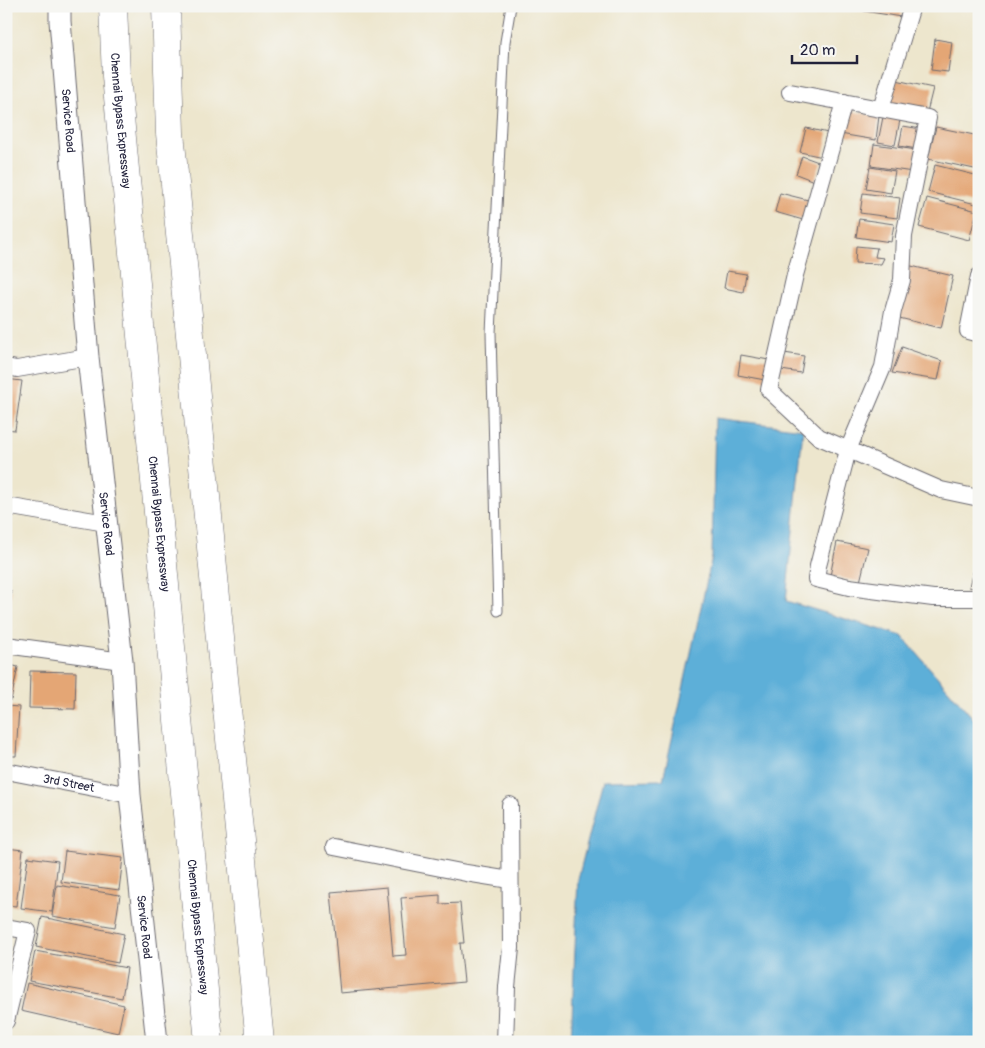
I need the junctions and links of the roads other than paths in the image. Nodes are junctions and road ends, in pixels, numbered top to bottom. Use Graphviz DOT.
graph roads {
  1 [pos="60,6"];
  2 [pos="113,6"];
  3 [pos="166,6"];
  4 [pos="511,6"];
  5 [pos="912,6"];
  6 [pos="790,92"];
  7 [pos="844,102"];
  8 [pos="881,109"];
  9 [pos="979,276"];
  10 [pos="979,334"];
  11 [pos="88,357"];
  12 [pos="6,367"];
  13 [pos="848,450"];
  14 [pos="979,498"];
  15 [pos="6,506"];
  16 [pos="106,523"];
  17 [pos="979,598"];
  18 [pos="498,611"];
  19 [pos="6,645"];
  20 [pos="122,662"];
  21 [pos="6,771"];
  22 [pos="130,795"];
  23 [pos="510,805"];
  24 [pos="334,847"];
  25 [pos="510,880"];
  26 [pos="6,927"];
  27 [pos="6,1021"];
  28 [pos="157,1042"];
  29 [pos="209,1042"];
  30 [pos="260,1042"];
  31 [pos="506,1042"];
  1 -- 11 [label="street, Service Road"];
  2 -- 29 [label="highway, Chennai Bypass Expressway"];
  3 -- 30 [label="highway"];
  4 -- 18 [label="lane"];
  5 -- 8 [label="street"];
  6 -- 7 [label="street"];
  7 -- 8 [label="street"];
  7 -- 13 [label="street"];
  8 -- 13 [label="street"];
  9 -- 10 [label="street"];
  11 -- 12 [label="street"];
  11 -- 16 [label="street, Service Road"];
  13 -- 14 [label="street"];
  13 -- 17 [label="street"];
  15 -- 16 [label="street"];
  16 -- 20 [label="street, Service Road"];
  19 -- 20 [label="street"];
  20 -- 22 [label="street, Service Road"];
  21 -- 22 [label="street, 3rd Street"];
  22 -- 28 [label="street, Service Road"];
  23 -- 25 [label="street"];
  24 -- 25 [label="street"];
  25 -- 31 [label="street"];
  26 -- 27 [label="street"];
}
